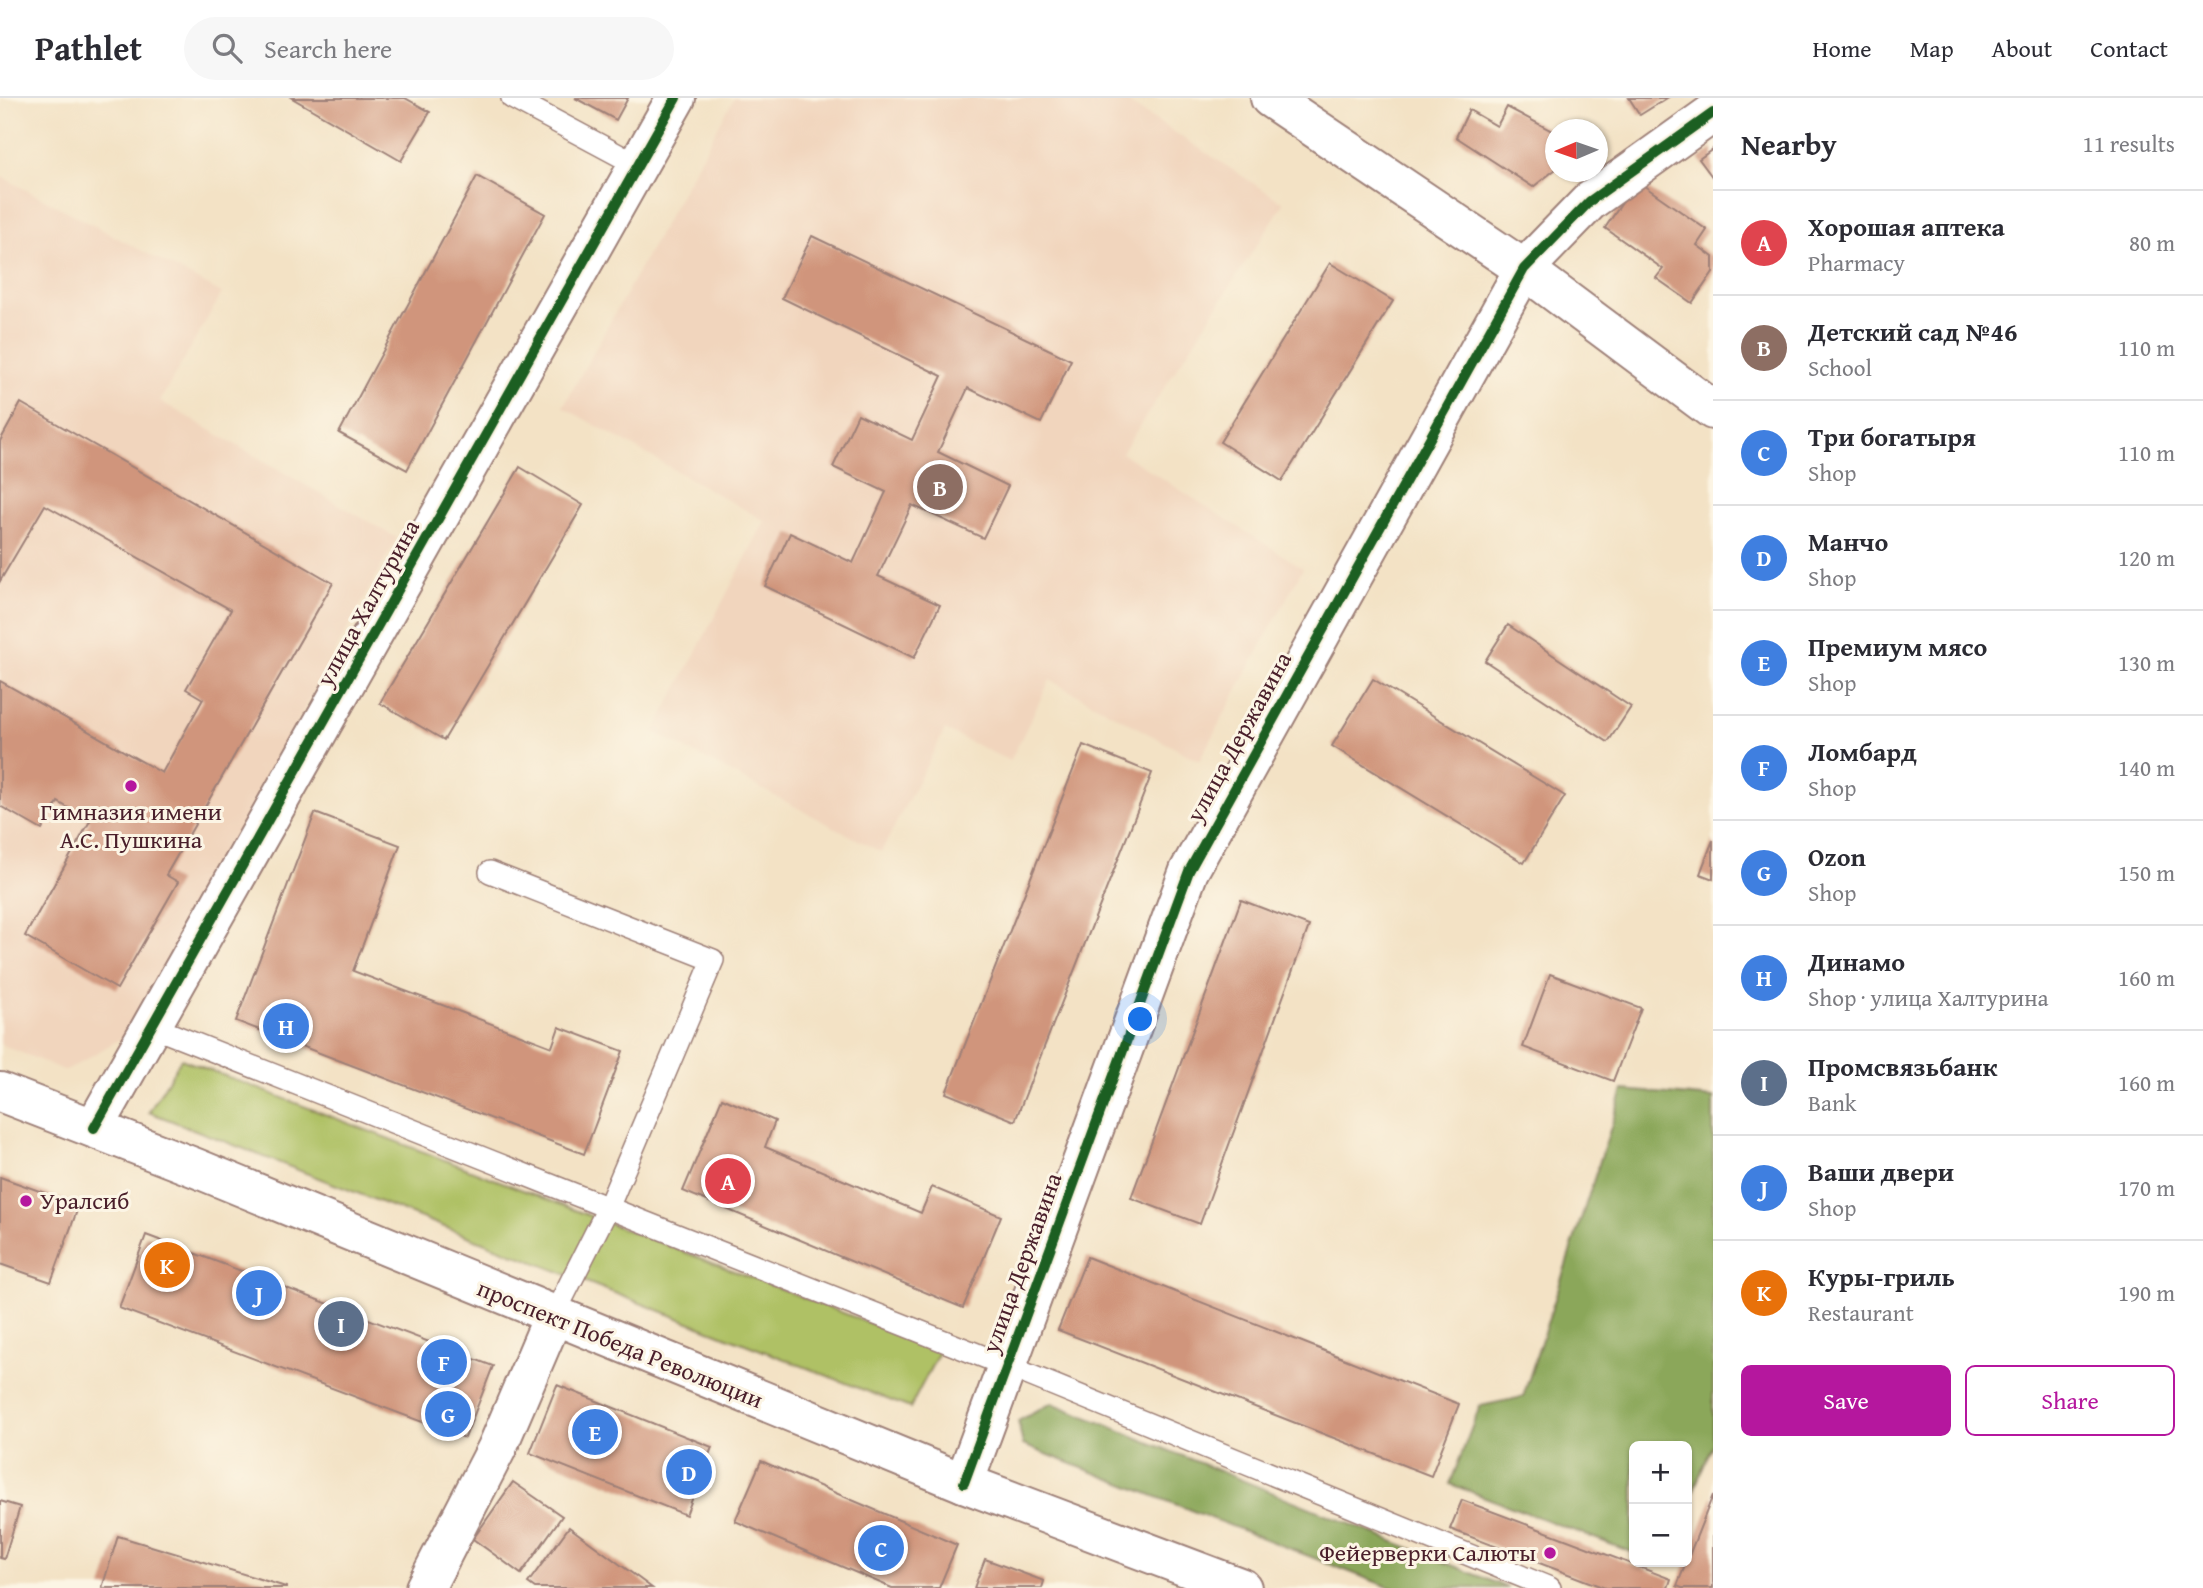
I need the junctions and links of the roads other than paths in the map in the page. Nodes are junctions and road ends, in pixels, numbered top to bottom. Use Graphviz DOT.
graph roads {
  1 [pos="676,98"];
  2 [pos="1270,98"];
  3 [pos="522,100"];
  4 [pos="1713,113"];
  5 [pos="639,166"];
  6 [pos="1524,269"];
  7 [pos="1713,410"];
  8 [pos="490,872"];
  9 [pos="153,1027"];
  10 [pos="0,1092"];
  11 [pos="94,1128"];
  12 [pos="608,1208"];
  13 [pos="553,1317"];
  14 [pos="1007,1366"];
  15 [pos="964,1483"];
  16 [pos="425,1588"];
  17 [pos="1242,1588"];
  18 [pos="1550,1588"];
  1 -- 5 [label="street, улица Халтурина"];
  2 -- 6 [label="street"];
  3 -- 5 [label="lane"];
  4 -- 6 [label="street, улица Державина"];
  5 -- 9 [label="street, улица Халтурина"];
  6 -- 7 [label="street"];
  6 -- 14 [label="street, улица Державина"];
  8 -- 12 [label="lane"];
  9 -- 11 [label="street, улица Халтурина"];
  9 -- 12 [label="lane"];
  10 -- 11 [label="street, проспект Победа Революции"];
  11 -- 13 [label="street, проспект Победа Революции"];
  12 -- 13 [label="lane"];
  12 -- 14 [label="lane"];
  13 -- 15 [label="street, проспект Победа Революции"];
  13 -- 16 [label="street"];
  14 -- 15 [label="street, улица Державина"];
  14 -- 18 [label="lane"];
  15 -- 17 [label="street, проспект Победа Революции"];
}
